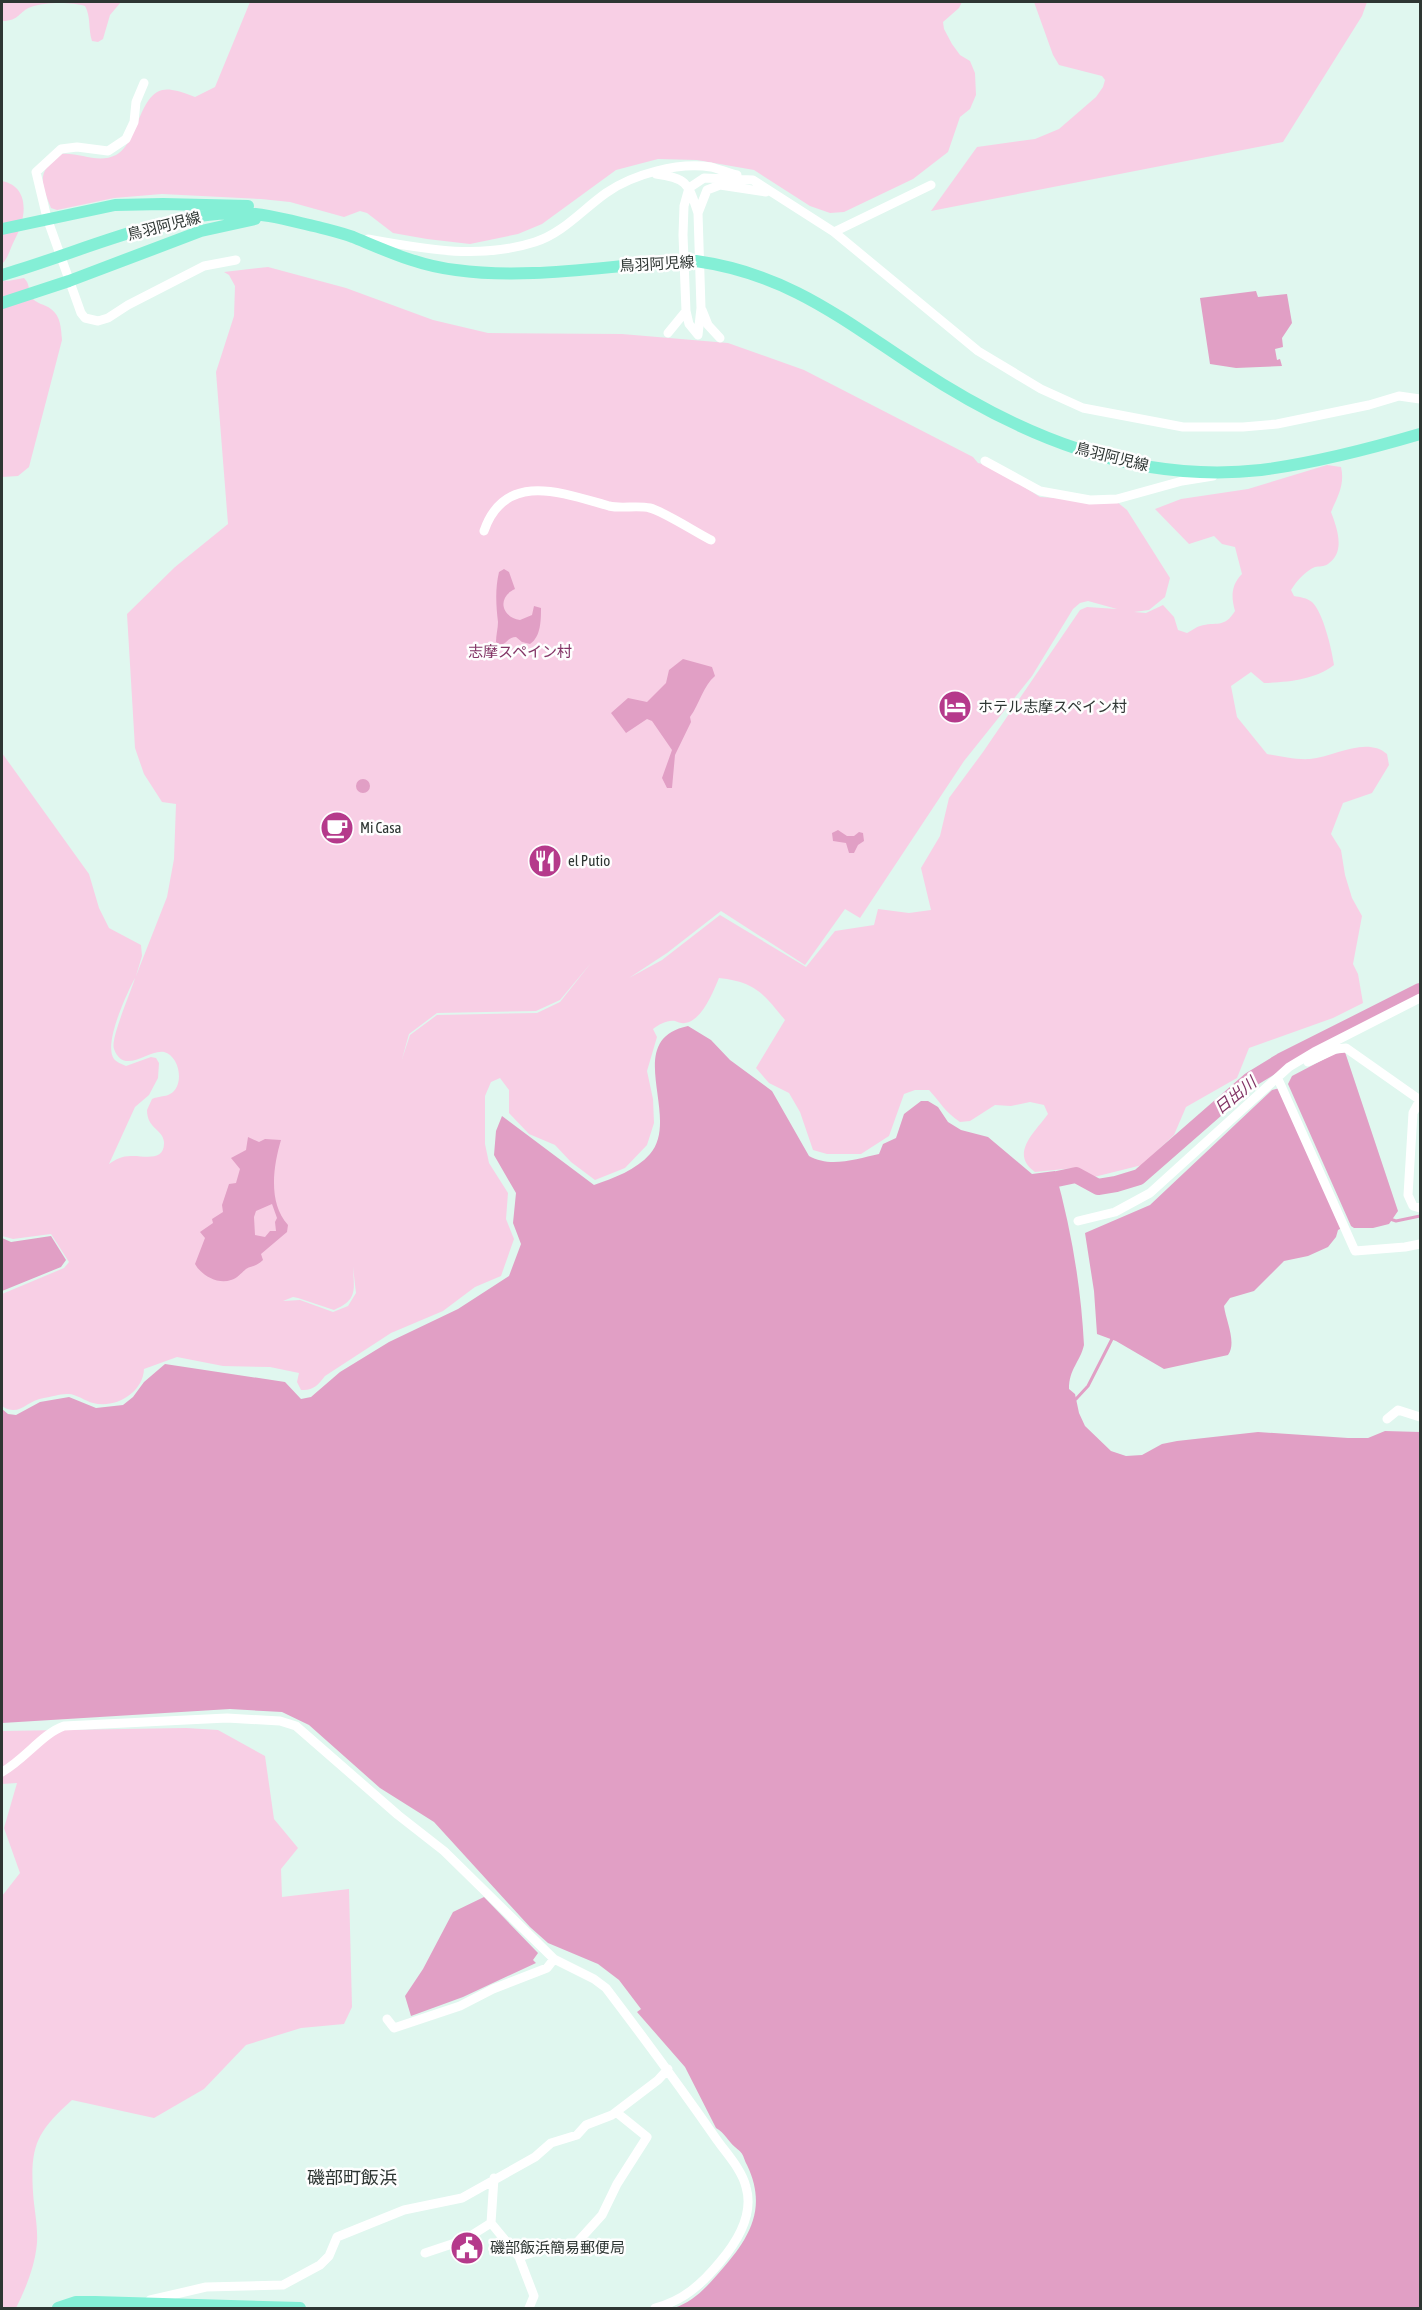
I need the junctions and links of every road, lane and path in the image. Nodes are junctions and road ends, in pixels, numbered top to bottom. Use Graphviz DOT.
graph roads {
  1 [pos="144,82"];
  2 [pos="648,172"];
  3 [pos="753,180"];
  4 [pos="931,185"];
  5 [pos="689,188"];
  6 [pos="772,193"];
  7 [pos="698,213"];
  8 [pos="271,215"];
  9 [pos="47,218"];
  10 [pos="2,229"];
  11 [pos="834,232"];
  12 [pos="350,236"];
  13 [pos="236,260"];
  14 [pos="2,274"];
  15 [pos="69,281"];
  16 [pos="2,303"];
  17 [pos="701,308"];
  18 [pos="686,310"];
  19 [pos="668,333"];
  20 [pos="720,338"];
  21 [pos="1420,399"];
  22 [pos="1420,434"];
  23 [pos="985,461"];
  24 [pos="1260,470"];
  25 [pos="484,531"];
  26 [pos="711,540"];
  27 [pos="1420,998"];
  28 [pos="1278,1078"];
  29 [pos="1420,1100"];
  30 [pos="1420,1208"];
  31 [pos="1078,1221"];
  32 [pos="1420,1244"];
  33 [pos="1420,1417"];
  34 [pos="1387,1419"];
  35 [pos="2,1772"];
  36 [pos="554,1959"];
  37 [pos="387,2019"];
  38 [pos="668,2069"];
  39 [pos="616,2112"];
  40 [pos="494,2178"];
  41 [pos="491,2223"];
  42 [pos="425,2253"];
  43 [pos="519,2257"];
  44 [pos="139,2303"];
  45 [pos="58,2308"];
  46 [pos="300,2308"];
  47 [pos="529,2308"];
  48 [pos="655,2308"];
  1 -- 9 [label="street"];
  2 -- 3 [label="street"];
  2 -- 5 [label="street"];
  2 -- 12 [label="street"];
  3 -- 5 [label="street"];
  3 -- 6 [label="street"];
  4 -- 11 [label="street"];
  5 -- 7 [label="street"];
  5 -- 18 [label="street"];
  6 -- 7 [label="street"];
  6 -- 11 [label="street"];
  7 -- 17 [label="street"];
  8 -- 9 [label="main road"];
  8 -- 12 [label="main road, 鳥羽阿児線"];
  8 -- 14 [label="main road, 鳥羽阿児線"];
  8 -- 15 [label="main road"];
  9 -- 10 [label="main road"];
  9 -- 15 [label="street"];
  11 -- 21 [label="street"];
  12 -- 24 [label="main road, 鳥羽阿児線"];
  13 -- 15 [label="street"];
  15 -- 16 [label="main road"];
  17 -- 18 [label="street"];
  17 -- 20 [label="street"];
  18 -- 19 [label="street"];
  22 -- 24 [label="main road, 鳥羽阿児線"];
  23 -- 24 [label="street"];
  25 -- 26 [label="street"];
  27 -- 28 [label="street"];
  28 -- 29 [label="street"];
  28 -- 31 [label="street"];
  28 -- 32 [label="street"];
  29 -- 30 [label="street"];
  33 -- 34 [label="street"];
  35 -- 36 [label="street"];
  36 -- 37 [label="street"];
  36 -- 38 [label="street"];
  38 -- 39 [label="street"];
  38 -- 48 [label="street"];
  39 -- 40 [label="street"];
  39 -- 43 [label="street"];
  40 -- 41 [label="street"];
  40 -- 44 [label="street"];
  41 -- 42 [label="street"];
  41 -- 43 [label="street"];
  43 -- 47 [label="street"];
  44 -- 45 [label="main road"];
  44 -- 46 [label="main road"];
}
